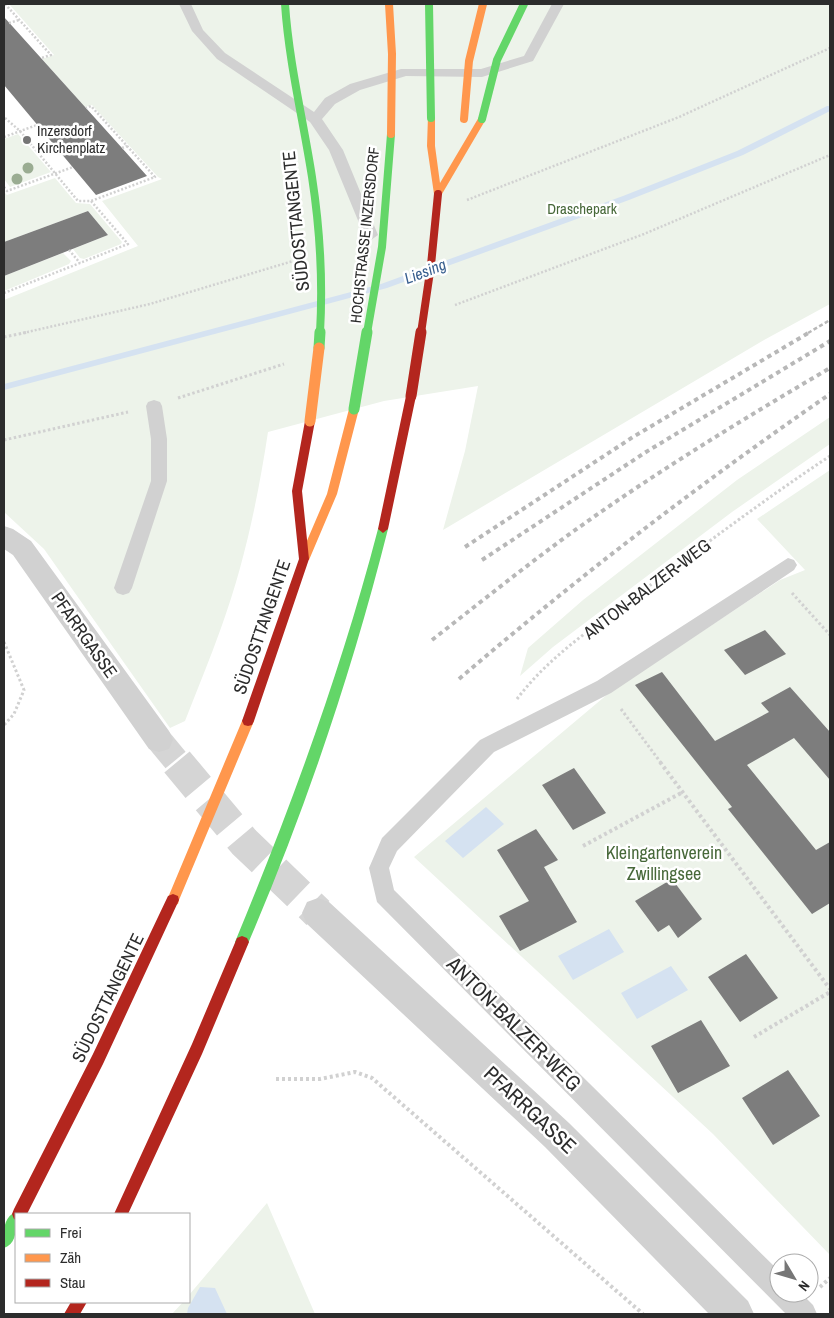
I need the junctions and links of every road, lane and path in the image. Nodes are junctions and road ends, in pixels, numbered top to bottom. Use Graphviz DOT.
graph roads {
  1 [pos="5,4"];
  2 [pos="185,4"];
  3 [pos="285,4"];
  4 [pos="389,4"];
  5 [pos="429,4"];
  6 [pos="483,4"];
  7 [pos="524,4"];
  8 [pos="558,4"];
  9 [pos="19,20"];
  10 [pos="9,23"];
  11 [pos="830,48"];
  12 [pos="41,58"];
  13 [pos="86,108"];
  14 [pos="4,117"];
  15 [pos="315,119"];
  16 [pos="37,125"];
  17 [pos="20,131"];
  18 [pos="4,137"];
  19 [pos="127,146"];
  20 [pos="122,148"];
  21 [pos="830,154"];
  22 [pos="74,167"];
  23 [pos="56,174"];
  24 [pos="4,187"];
  25 [pos="438,194"];
  26 [pos="91,201"];
  27 [pos="461,202"];
  28 [pos="370,235"];
  29 [pos="69,250"];
  30 [pos="300,259"];
  31 [pos="80,263"];
  32 [pos="4,294"];
  33 [pos="450,307"];
  34 [pos="4,337"];
  35 [pos="289,362"];
  36 [pos="154,406"];
  37 [pos="4,440"];
  38 [pos="830,456"];
  39 [pos="4,536"];
  40 [pos="304,558"];
  41 [pos="781,569"];
  42 [pos="122,588"];
  43 [pos="830,635"];
  44 [pos="4,642"];
  45 [pos="604,687"];
  46 [pos="4,725"];
  47 [pos="159,740"];
  48 [pos="487,746"];
  49 [pos="683,792"];
  50 [pos="583,846"];
  51 [pos="318,913"];
  52 [pos="830,990"];
  53 [pos="754,1037"];
  54 [pos="276,1080"];
  55 [pos="20,1213"];
  56 [pos="121,1213"];
  57 [pos="15,1221"];
  58 [pos="4,1241"];
  59 [pos="769,1279"];
  60 [pos="78,1303"];
  61 [pos="793,1303"];
  62 [pos="72,1314"];
  63 [pos="643,1314"];
  64 [pos="735,1314"];
  65 [pos="804,1314"];
  1 -- 9 [label="path"];
  2 -- 15 [label="lane"];
  3 -- 40 [label="highway, SÜDOSTTANGENTE, bridge"];
  4 -- 40 [label="highway, HOCHSTRASSE INZERSDORF, bridge"];
  5 -- 25 [label="highway, bridge"];
  6 -- 25 [label="highway, bridge"];
  7 -- 25 [label="highway, bridge"];
  8 -- 15 [label="lane"];
  9 -- 10 [label="path"];
  9 -- 12 [label="path"];
  11 -- 27 [label="path"];
  13 -- 19 [label="path"];
  14 -- 17 [label="path"];
  15 -- 28 [label="lane"];
  16 -- 17 [label="path"];
  17 -- 18 [label="path"];
  17 -- 23 [label="path"];
  19 -- 20 [label="path"];
  19 -- 26 [label="path"];
  21 -- 33 [label="path"];
  22 -- 23 [label="path"];
  23 -- 24 [label="path"];
  23 -- 26 [label="path"];
  25 -- 56 [label="highway, bridge"];
  26 -- 31 [label="path"];
  29 -- 31 [label="path"];
  30 -- 34 [label="path"];
  31 -- 32 [label="path"];
  35 -- 36 [label="path"];
  36 -- 37 [label="path"];
  36 -- 42 [label="lane"];
  38 -- 48 [label="path, ANTON-BALZER-WEG"];
  39 -- 47 [label="street, PFARRGASSE"];
  40 -- 55 [label="highway, SÜDOSTTANGENTE"];
  41 -- 43 [label="path"];
  41 -- 45 [label="lane, ANTON-BALZER-WEG"];
  44 -- 46 [label="path"];
  45 -- 48 [label="lane, ANTON-BALZER-WEG"];
  45 -- 49 [label="path"];
  48 -- 59 [label="lane, ANTON-BALZER-WEG"];
  49 -- 50 [label="path"];
  49 -- 52 [label="path"];
  51 -- 64 [label="street, PFARRGASSE"];
  52 -- 53 [label="path"];
  54 -- 63 [label="path"];
  57 -- 58 [label="highway"];
  60 -- 62 [label="highway"];
  61 -- 65 [label="lane"];
}
